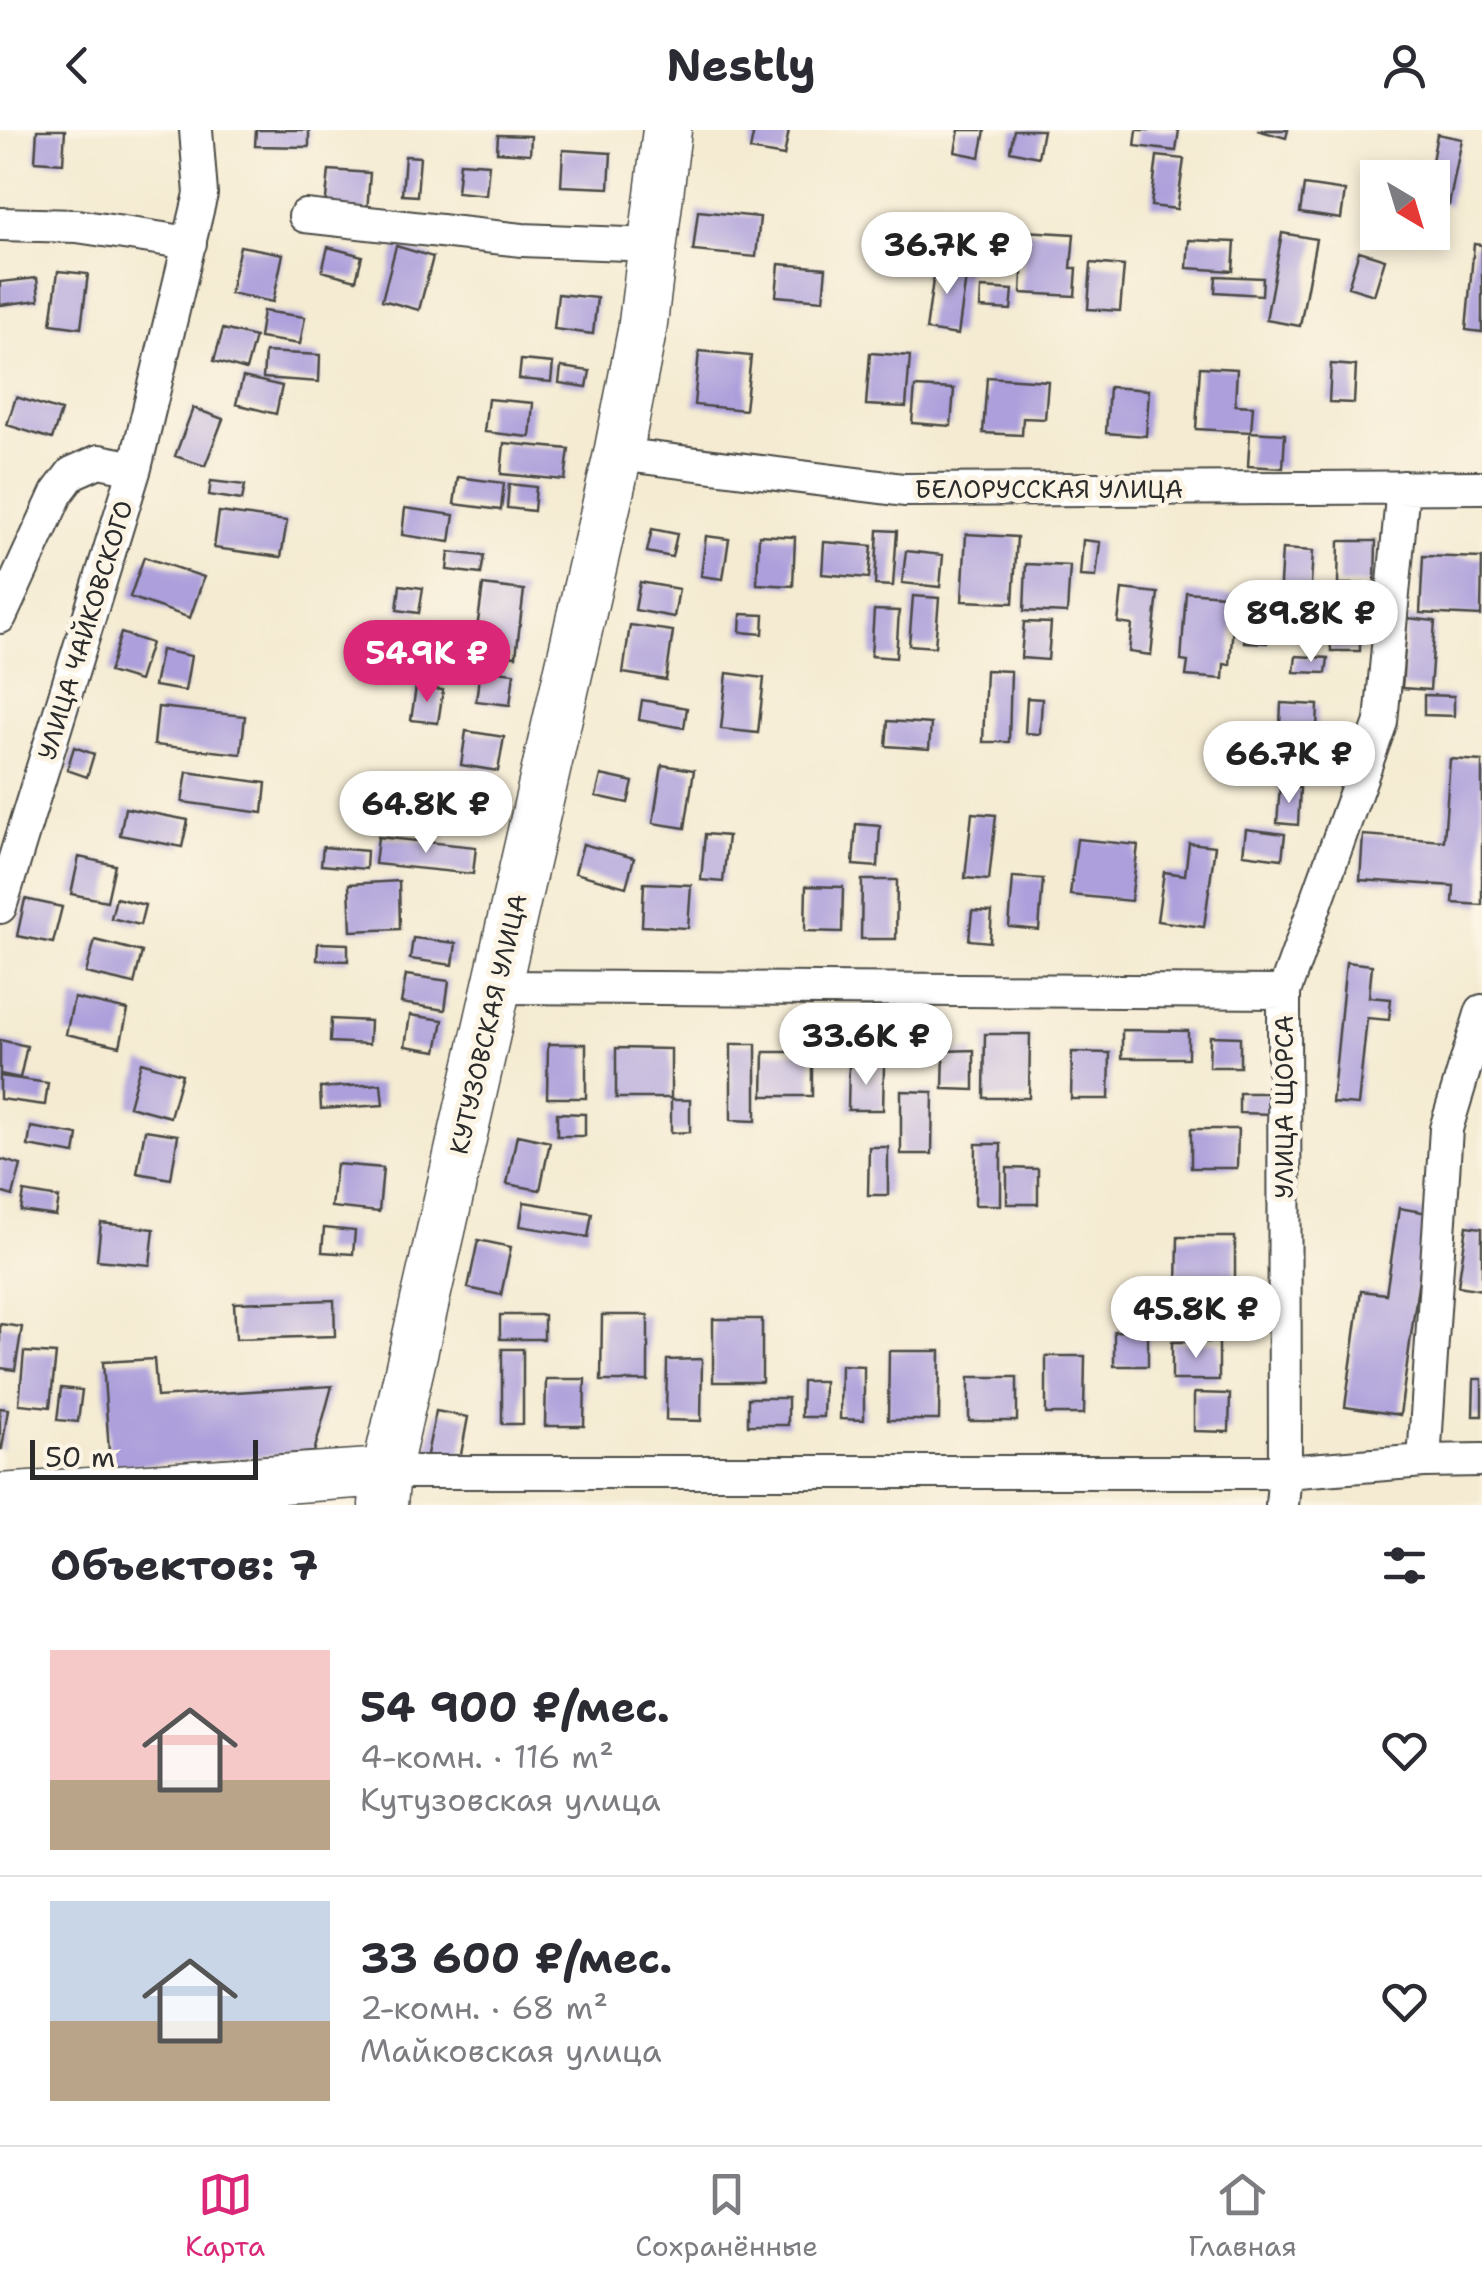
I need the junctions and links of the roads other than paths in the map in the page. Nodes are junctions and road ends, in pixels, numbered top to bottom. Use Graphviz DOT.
graph roads {
  1 [pos="196,130"];
  2 [pos="668,130"];
  3 [pos="305,216"];
  4 [pos="0,224"];
  5 [pos="190,243"];
  6 [pos="653,245"];
  7 [pos="618,454"];
  8 [pos="135,468"];
  9 [pos="1482,487"];
  10 [pos="1402,488"];
  11 [pos="0,617"];
  12 [pos="0,907"];
  13 [pos="496,987"];
  14 [pos="1284,992"];
  15 [pos="1482,1011"];
  16 [pos="1482,1460"];
  17 [pos="1424,1461"];
  18 [pos="384,1488"];
  19 [pos="1283,1489"];
  20 [pos="0,1498"];
  1 -- 5 [label="street, УЛИЦА ЧАЙКОВСКОГО"];
  2 -- 6 [label="street, КУТУЗОВСКАЯ УЛИЦА"];
  3 -- 6 [label="street"];
  4 -- 5 [label="street"];
  5 -- 8 [label="street, УЛИЦА ЧАЙКОВСКОГО"];
  6 -- 7 [label="street, КУТУЗОВСКАЯ УЛИЦА"];
  7 -- 10 [label="street, БЕЛОРУССКАЯ УЛИЦА"];
  7 -- 13 [label="street, КУТУЗОВСКАЯ УЛИЦА"];
  8 -- 11 [label="street, УЛИЦА ЧАЙКОВСКОГО"];
  8 -- 12 [label="street, УЛИЦА ЧАЙКОВСКОГО"];
  9 -- 10 [label="street, БЕЛОРУССКАЯ УЛИЦА"];
  10 -- 14 [label="street, УЛИЦА ЩОРСА"];
  13 -- 14 [label="street"];
  13 -- 18 [label="street, КУТУЗОВСКАЯ УЛИЦА"];
  14 -- 19 [label="street, УЛИЦА ЩОРСА"];
  15 -- 17 [label="street"];
  16 -- 17 [label="street"];
  17 -- 19 [label="street"];
  18 -- 19 [label="street"];
  18 -- 20 [label="street"];
}
